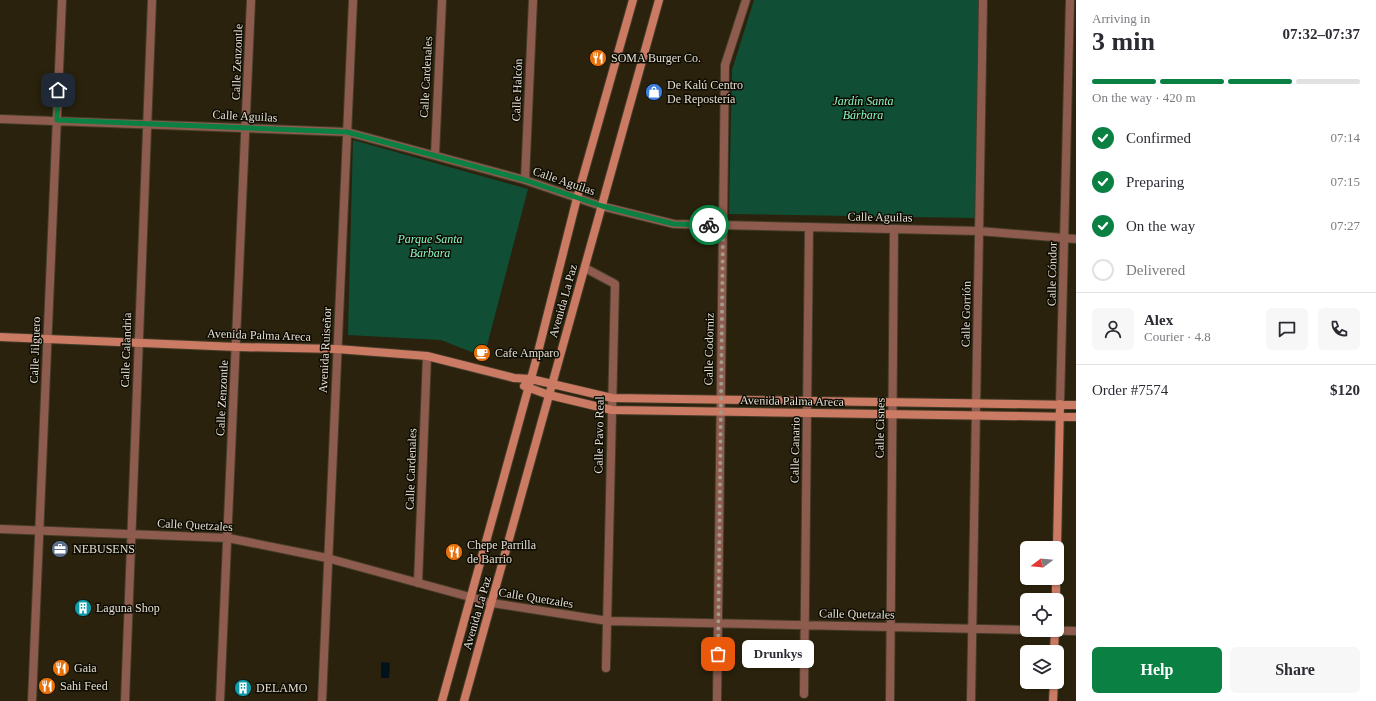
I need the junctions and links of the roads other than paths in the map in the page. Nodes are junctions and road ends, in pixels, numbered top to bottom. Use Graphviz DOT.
graph roads {
  1 [pos="62,0"];
  2 [pos="152,0"];
  3 [pos="251,0"];
  4 [pos="353,0"];
  5 [pos="442,0"];
  6 [pos="533,0"];
  7 [pos="633,0"];
  8 [pos="659,0"];
  9 [pos="746,0"];
  10 [pos="984,0"];
  11 [pos="1070,0"];
  12 [pos="0,119"];
  13 [pos="57,120"];
  14 [pos="147,123"];
  15 [pos="246,128"];
  16 [pos="347,132"];
  17 [pos="435,155"];
  18 [pos="525,180"];
  19 [pos="577,198"];
  20 [pos="602,206"];
  21 [pos="723,225"];
  22 [pos="809,227"];
  23 [pos="894,229"];
  24 [pos="980,231"];
  25 [pos="1064,238"];
  26 [pos="1076,239"];
  27 [pos="585,268"];
  28 [pos="0,337"];
  29 [pos="48,339"];
  30 [pos="138,342"];
  31 [pos="237,347"];
  32 [pos="337,349"];
  33 [pos="427,356"];
  34 [pos="514,378"];
  35 [pos="531,379"];
  36 [pos="552,385"];
  37 [pos="528,388"];
  38 [pos="549,395"];
  39 [pos="612,398"];
  40 [pos="721,399"];
  41 [pos="807,400"];
  42 [pos="892,402"];
  43 [pos="976,403"];
  44 [pos="1060,404"];
  45 [pos="1076,404"];
  46 [pos="612,410"];
  47 [pos="721,412"];
  48 [pos="807,413"];
  49 [pos="892,414"];
  50 [pos="976,415"];
  51 [pos="1060,416"];
  52 [pos="1076,417"];
  53 [pos="0,529"];
  54 [pos="39,531"];
  55 [pos="131,534"];
  56 [pos="228,538"];
  57 [pos="1057,541"];
  58 [pos="327,558"];
  59 [pos="418,583"];
  60 [pos="470,597"];
  61 [pos="492,603"];
  62 [pos="608,621"];
  63 [pos="718,623"];
  64 [pos="804,625"];
  65 [pos="890,627"];
  66 [pos="972,629"];
  67 [pos="1020,630"];
  68 [pos="1064,630"];
  69 [pos="1076,631"];
  70 [pos="606,668"];
  71 [pos="1054,689"];
  72 [pos="804,694"];
  73 [pos="32,701"];
  74 [pos="124,701"];
  75 [pos="220,701"];
  76 [pos="322,701"];
  77 [pos="442,701"];
  78 [pos="464,701"];
  79 [pos="717,701"];
  80 [pos="890,701"];
  81 [pos="971,701"];
  82 [pos="1053,701"];
  1 -- 13 [label="street, Calle Jilguero"];
  2 -- 14 [label="street, Calle Calandria"];
  3 -- 15 [label="street, Calle Zenzontle"];
  4 -- 16 [label="street, Avenida Ruiseñor"];
  5 -- 17 [label="street, Calle Cardenales"];
  6 -- 18 [label="street, Calle Halcón"];
  7 -- 19 [label="street, Avenida La Paz"];
  8 -- 20 [label="street, Avenida La Paz"];
  9 -- 21 [label="street, Calle Codorniz"];
  10 -- 24 [label="street, Calle Gorrión"];
  11 -- 25 [label="street, Calle Cóndor"];
  12 -- 13 [label="street, Calle Aguilas"];
  13 -- 14 [label="street, Calle Aguilas"];
  13 -- 29 [label="street, Calle Jilguero"];
  14 -- 15 [label="street, Calle Aguilas"];
  14 -- 30 [label="street, Calle Calandria"];
  15 -- 16 [label="street, Calle Aguilas"];
  15 -- 31 [label="street, Calle Zenzontle"];
  16 -- 17 [label="street, Calle Aguilas"];
  16 -- 32 [label="street, Avenida Ruiseñor"];
  17 -- 18 [label="street, Calle Aguilas"];
  18 -- 19 [label="street, Calle Aguilas"];
  19 -- 20 [label="street, Calle Aguilas"];
  19 -- 35 [label="street, Avenida La Paz"];
  20 -- 21 [label="street, Calle Aguilas"];
  20 -- 27 [label="street, Avenida La Paz"];
  21 -- 22 [label="street, Calle Aguilas"];
  21 -- 40 [label="street, Calle Codorniz"];
  22 -- 23 [label="street, Calle Aguilas"];
  22 -- 41 [label="street, Calle Canario"];
  23 -- 24 [label="street, Calle Aguilas"];
  23 -- 42 [label="street, Calle Cisnes"];
  24 -- 25 [label="street, Calle Aguilas"];
  24 -- 43 [label="street, Calle Gorrión"];
  25 -- 26 [label="street, Calle Aguilas"];
  25 -- 44 [label="street, Calle Cóndor"];
  27 -- 36 [label="street, Avenida La Paz"];
  27 -- 39 [label="street, Calle Pavo Real"];
  28 -- 29 [label="street, Avenida Palma Areca"];
  29 -- 30 [label="street, Avenida Palma Areca"];
  29 -- 54 [label="street, Calle Jilguero"];
  30 -- 31 [label="street, Avenida Palma Areca"];
  30 -- 55 [label="street, Calle Calandria"];
  31 -- 32 [label="street, Avenida Palma Areca"];
  31 -- 56 [label="street, Calle Zenzontle"];
  32 -- 33 [label="street, Avenida Palma Areca"];
  32 -- 58 [label="street, Avenida Ruiseñor"];
  33 -- 34 [label="street, Avenida Palma Areca"];
  33 -- 59 [label="street, Calle Cardenales"];
  34 -- 35 [label="street, Avenida Palma Areca"];
  34 -- 37 [label="street, Avenida Palma Areca"];
  35 -- 36 [label="street, Avenida Palma Areca"];
  35 -- 37 [label="street, Avenida La Paz"];
  36 -- 38 [label="street, Avenida La Paz"];
  36 -- 39 [label="street, Avenida Palma Areca"];
  37 -- 38 [label="street, Avenida Palma Areca"];
  37 -- 60 [label="street, Avenida La Paz"];
  38 -- 46 [label="street, Avenida Palma Areca"];
  38 -- 61 [label="street, Avenida La Paz"];
  39 -- 40 [label="street, Avenida Palma Areca"];
  39 -- 46 [label="street, Calle Pavo Real"];
  40 -- 41 [label="street, Avenida Palma Areca"];
  40 -- 47 [label="street, Calle Codorniz"];
  41 -- 42 [label="street, Avenida Palma Areca"];
  41 -- 48 [label="street, Calle Canario"];
  42 -- 43 [label="street, Avenida Palma Areca"];
  42 -- 49 [label="street, Calle Cisnes"];
  43 -- 44 [label="street, Avenida Palma Areca"];
  43 -- 50 [label="street, Calle Gorrión"];
  44 -- 45 [label="street, Avenida Palma Areca"];
  44 -- 51 [label="street, Calle Cóndor"];
  46 -- 47 [label="street, Avenida Palma Areca"];
  46 -- 62 [label="street, Calle Pavo Real"];
  47 -- 48 [label="street, Avenida Palma Areca"];
  47 -- 63 [label="street, Calle Codorniz"];
  48 -- 49 [label="street, Avenida Palma Areca"];
  48 -- 64 [label="street, Calle Canario"];
  49 -- 50 [label="street, Avenida Palma Areca"];
  49 -- 65 [label="street, Calle Cisnes"];
  50 -- 51 [label="street, Avenida Palma Areca"];
  50 -- 66 [label="street, Calle Gorrión"];
  51 -- 52 [label="street, Avenida Palma Areca"];
  51 -- 57 [label="street, Calle Cóndor"];
  53 -- 54 [label="street, Calle Quetzales"];
  54 -- 55 [label="street, Calle Quetzales"];
  54 -- 73 [label="street, Calle Jilguero"];
  55 -- 56 [label="street, Calle Quetzales"];
  55 -- 74 [label="street, Calle Calandria"];
  56 -- 58 [label="street, Calle Quetzales"];
  56 -- 75 [label="street, Calle Zenzontle"];
  58 -- 59 [label="street, Calle Quetzales"];
  58 -- 76 [label="street, Avenida Ruiseñor"];
  59 -- 60 [label="street, Calle Quetzales"];
  60 -- 61 [label="street, Calle Quetzales"];
  60 -- 77 [label="street, Avenida La Paz"];
  61 -- 62 [label="street, Calle Quetzales"];
  61 -- 78 [label="street, Avenida La Paz"];
  62 -- 63 [label="street, Calle Quetzales"];
  62 -- 70 [label="street, Calle Pavo Real"];
  63 -- 64 [label="street, Calle Quetzales"];
  63 -- 79 [label="street, Calle Codorniz"];
  64 -- 65 [label="street, Calle Quetzales"];
  64 -- 72 [label="street, Calle Canario"];
  65 -- 66 [label="street, Calle Quetzales"];
  65 -- 80 [label="street, Calle Cisnes"];
  66 -- 67 [label="street, Calle Quetzales"];
  66 -- 81 [label="street, Calle Gorrión"];
  68 -- 69 [label="street"];
  71 -- 82 [label="street"];
}
